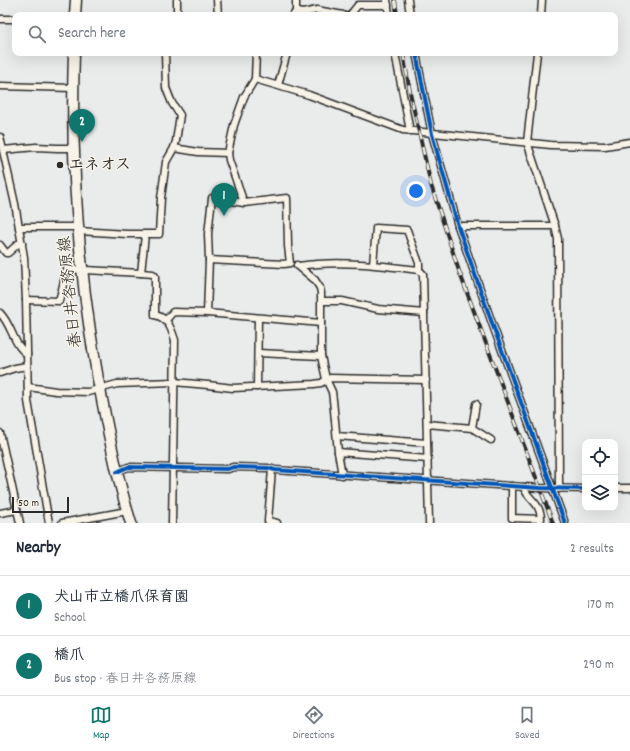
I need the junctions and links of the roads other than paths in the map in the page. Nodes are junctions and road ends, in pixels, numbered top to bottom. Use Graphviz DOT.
graph roads {
  1 [pos="76,0"];
  2 [pos="177,0"];
  3 [pos="218,0"];
  4 [pos="296,0"];
  5 [pos="408,0"];
  6 [pos="542,0"];
  7 [pos="388,2"];
  8 [pos="75,12"];
  9 [pos="177,12"];
  10 [pos="218,12"];
  11 [pos="294,12"];
  12 [pos="308,12"];
  13 [pos="327,12"];
  14 [pos="352,12"];
  15 [pos="389,12"];
  16 [pos="410,12"];
  17 [pos="542,12"];
  18 [pos="0,19"];
  19 [pos="12,19"];
  20 [pos="74,56"];
  21 [pos="165,56"];
  22 [pos="256,56"];
  23 [pos="286,56"];
  24 [pos="396,56"];
  25 [pos="417,56"];
  26 [pos="537,56"];
  27 [pos="255,79"];
  28 [pos="278,85"];
  29 [pos="0,86"];
  30 [pos="73,88"];
  31 [pos="410,131"];
  32 [pos="432,134"];
  33 [pos="0,137"];
  34 [pos="527,142"];
  35 [pos="630,142"];
  36 [pos="74,148"];
  37 [pos="174,148"];
  38 [pos="3,150"];
  39 [pos="228,153"];
  40 [pos="244,203"];
  41 [pos="458,226"];
  42 [pos="555,226"];
  43 [pos="19,227"];
  44 [pos="79,229"];
  45 [pos="145,235"];
  46 [pos="22,243"];
  47 [pos="0,245"];
  48 [pos="209,260"];
  49 [pos="290,263"];
  50 [pos="373,264"];
  51 [pos="299,266"];
  52 [pos="83,269"];
  53 [pos="419,270"];
  54 [pos="141,273"];
  55 [pos="26,300"];
  56 [pos="322,301"];
  57 [pos="0,313"];
  58 [pos="207,313"];
  59 [pos="424,313"];
  60 [pos="258,318"];
  61 [pos="166,320"];
  62 [pos="321,323"];
  63 [pos="258,353"];
  64 [pos="27,354"];
  65 [pos="321,356"];
  66 [pos="27,366"];
  67 [pos="0,373"];
  68 [pos="326,379"];
  69 [pos="426,380"];
  70 [pos="174,382"];
  71 [pos="28,387"];
  72 [pos="258,387"];
  73 [pos="99,389"];
  74 [pos="476,404"];
  75 [pos="427,424"];
  76 [pos="472,428"];
  77 [pos="0,433"];
  78 [pos="337,436"];
  79 [pos="491,440"];
  80 [pos="428,443"];
  81 [pos="338,452"];
  82 [pos="428,459"];
  83 [pos="7,464"];
  84 [pos="0,465"];
  85 [pos="173,469"];
  86 [pos="272,469"];
  87 [pos="117,472"];
  88 [pos="342,475"];
  89 [pos="428,482"];
  90 [pos="512,486"];
  91 [pos="524,487"];
  92 [pos="556,488"];
  93 [pos="582,488"];
  94 [pos="618,488"];
  95 [pos="630,488"];
  96 [pos="17,510"];
  97 [pos="127,511"];
  98 [pos="0,512"];
  99 [pos="20,523"];
  100 [pos="49,523"];
  101 [pos="62,523"];
  102 [pos="131,523"];
  103 [pos="172,523"];
  104 [pos="277,523"];
  105 [pos="429,523"];
  106 [pos="565,523"];
  1 -- 8 [label="main road"];
  2 -- 9 [label="street"];
  3 -- 10 [label="street"];
  4 -- 11 [label="street"];
  5 -- 16 [label="street"];
  6 -- 17 [label="street"];
  7 -- 14 [label="street"];
  7 -- 15 [label="street"];
  12 -- 13 [label="street"];
  18 -- 19 [label="street"];
  20 -- 30 [label="main road, 春日井各務原線"];
  21 -- 37 [label="street"];
  22 -- 27 [label="street"];
  23 -- 28 [label="street"];
  24 -- 31 [label="street"];
  25 -- 32 [label="street"];
  26 -- 34 [label="street"];
  27 -- 28 [label="street"];
  27 -- 39 [label="street"];
  28 -- 31 [label="street"];
  29 -- 30 [label="street"];
  30 -- 36 [label="main road, 春日井各務原線"];
  31 -- 32 [label="street"];
  32 -- 34 [label="street"];
  32 -- 41 [label="street"];
  33 -- 38 [label="street"];
  34 -- 35 [label="street"];
  34 -- 42 [label="street"];
  36 -- 38 [label="street"];
  36 -- 44 [label="main road, 春日井各務原線"];
  37 -- 39 [label="street"];
  37 -- 45 [label="street"];
  38 -- 43 [label="street"];
  39 -- 40 [label="street"];
  40 -- 48 [label="street"];
  40 -- 49 [label="street"];
  41 -- 42 [label="street"];
  41 -- 92 [label="street"];
  42 -- 92 [label="street"];
  43 -- 44 [label="street"];
  43 -- 46 [label="street"];
  44 -- 45 [label="street"];
  44 -- 52 [label="main road, 春日井各務原線"];
  45 -- 54 [label="street"];
  46 -- 47 [label="street"];
  46 -- 55 [label="street"];
  48 -- 49 [label="street"];
  48 -- 58 [label="street"];
  49 -- 51 [label="street"];
  50 -- 51 [label="street"];
  50 -- 53 [label="street"];
  50 -- 53 [label="street"];
  51 -- 56 [label="street"];
  52 -- 54 [label="street"];
  52 -- 55 [label="street"];
  52 -- 73 [label="main road, 春日井各務原線"];
  53 -- 59 [label="street"];
  54 -- 61 [label="street"];
  55 -- 64 [label="street"];
  56 -- 59 [label="street"];
  56 -- 62 [label="street"];
  57 -- 64 [label="street"];
  58 -- 60 [label="street"];
  58 -- 61 [label="street"];
  59 -- 69 [label="street"];
  60 -- 62 [label="street"];
  60 -- 63 [label="street"];
  61 -- 70 [label="street"];
  62 -- 65 [label="street"];
  63 -- 65 [label="street"];
  63 -- 72 [label="street"];
  64 -- 66 [label="street"];
  65 -- 68 [label="street"];
  66 -- 67 [label="street"];
  66 -- 71 [label="street"];
  68 -- 69 [label="street"];
  68 -- 72 [label="street"];
  68 -- 78 [label="street"];
  69 -- 75 [label="street"];
  70 -- 72 [label="street"];
  70 -- 73 [label="street"];
  70 -- 85 [label="street"];
  71 -- 73 [label="street"];
  71 -- 100 [label="street"];
  73 -- 87 [label="main road, 春日井各務原線"];
  74 -- 76 [label="street"];
  75 -- 76 [label="street"];
  75 -- 80 [label="street"];
  76 -- 79 [label="street"];
  77 -- 83 [label="street"];
  78 -- 80 [label="street"];
  78 -- 81 [label="street"];
  80 -- 82 [label="street"];
  81 -- 82 [label="street"];
  81 -- 88 [label="street"];
  82 -- 89 [label="street"];
  83 -- 84 [label="street"];
  83 -- 96 [label="street"];
  85 -- 86 [label="street"];
  85 -- 87 [label="street"];
  85 -- 103 [label="street"];
  86 -- 88 [label="street"];
  86 -- 104 [label="street"];
  87 -- 97 [label="main road, 春日井各務原線"];
  88 -- 89 [label="street"];
  89 -- 90 [label="street"];
  89 -- 105 [label="street"];
  90 -- 91 [label="street"];
  90 -- 91 [label="street"];
  91 -- 92 [label="street"];
  92 -- 93 [label="street"];
  92 -- 106 [label="street"];
  94 -- 95 [label="street"];
  96 -- 98 [label="street"];
  96 -- 99 [label="street"];
  97 -- 101 [label="street"];
  97 -- 102 [label="main road, 春日井各務原線"];
}
